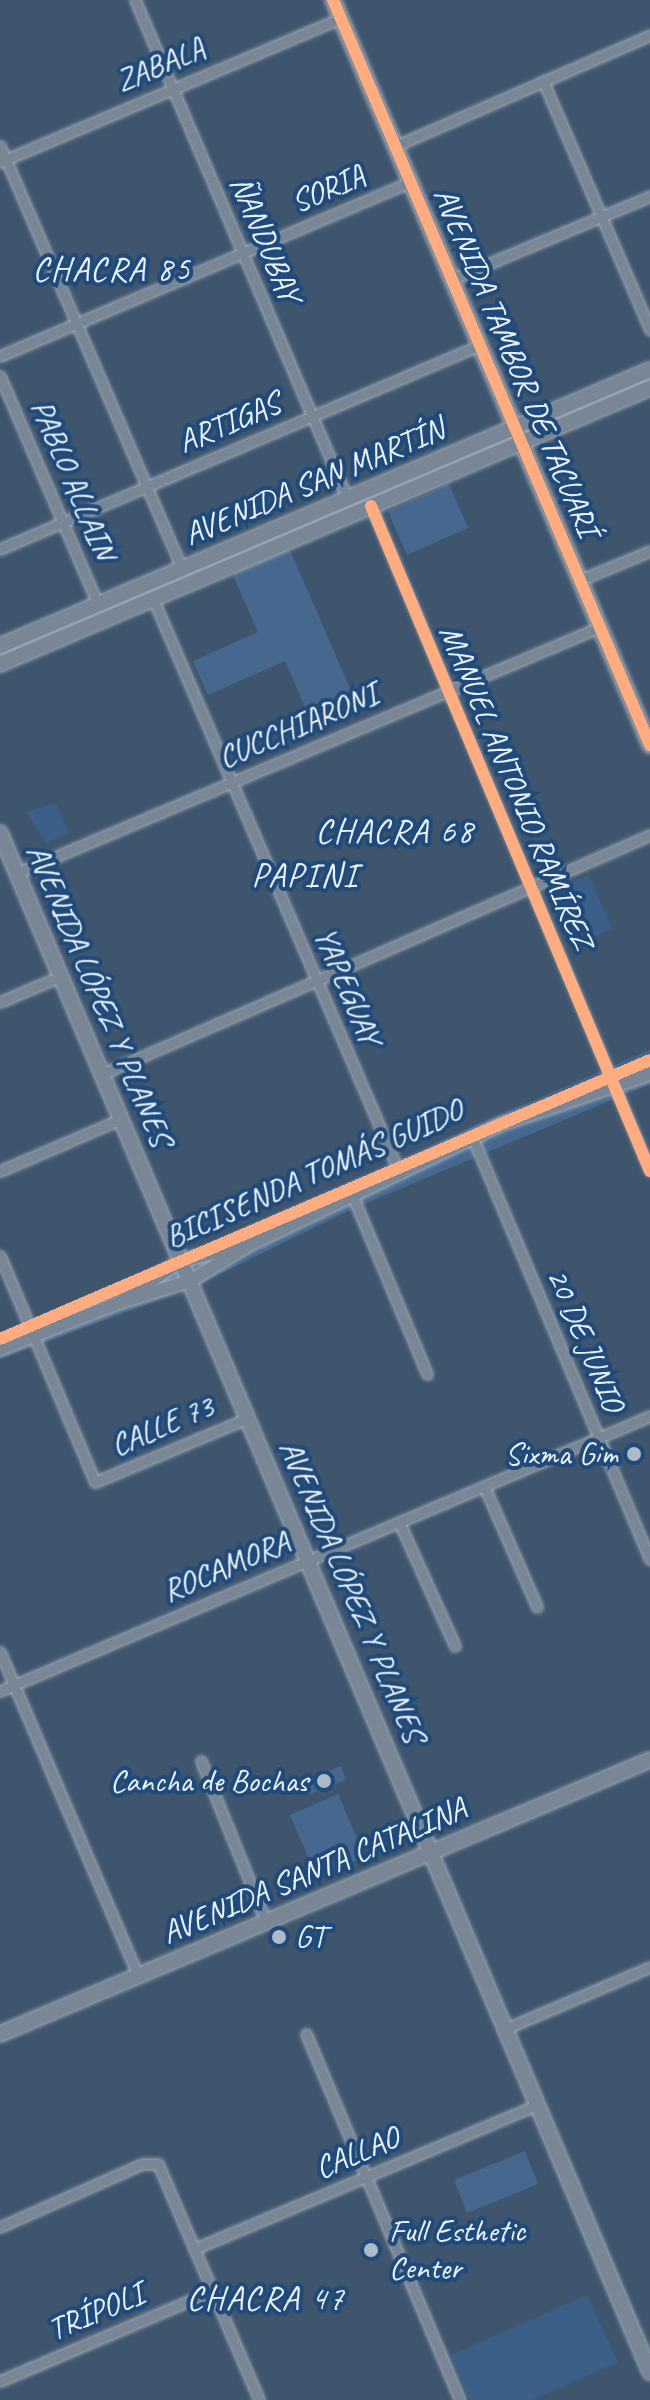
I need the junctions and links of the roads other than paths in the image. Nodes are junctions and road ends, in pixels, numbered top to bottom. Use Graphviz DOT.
graph roads {
  1 [pos="135,0"];
  2 [pos="333,0"];
  3 [pos="341,18"];
  4 [pos="650,35"];
  5 [pos="543,81"];
  6 [pos="173,88"];
  7 [pos="0,146"];
  8 [pos="395,146"];
  9 [pos="3,161"];
  10 [pos="410,182"];
  11 [pos="650,196"];
  12 [pos="601,217"];
  13 [pos="243,252"];
  14 [pos="452,279"];
  15 [pos="76,324"];
  16 [pos="650,330"];
  17 [pos="480,345"];
  18 [pos="0,356"];
  19 [pos="650,370"];
  20 [pos="0,376"];
  21 [pos="650,388"];
  22 [pos="312,416"];
  23 [pos="516,427"];
  24 [pos="522,442"];
  25 [pos="147,487"];
  26 [pos="347,498"];
  27 [pos="371,506"];
  28 [pos="62,523"];
  29 [pos="0,549"];
  30 [pos="650,551"];
  31 [pos="182,568"];
  32 [pos="580,580"];
  33 [pos="153,599"];
  34 [pos="98,605"];
  35 [pos="600,627"];
  36 [pos="0,646"];
  37 [pos="0,664"];
  38 [pos="447,691"];
  39 [pos="646,726"];
  40 [pos="650,745"];
  41 [pos="230,783"];
  42 [pos="650,835"];
  43 [pos="1,839"];
  44 [pos="17,873"];
  45 [pos="530,887"];
  46 [pos="61,976"];
  47 [pos="316,980"];
  48 [pos="0,1002"];
  49 [pos="102,1074"];
  50 [pos="650,1074"];
  51 [pos="615,1087"];
  52 [pos="121,1119"];
  53 [pos="474,1141"];
  54 [pos="0,1171"];
  55 [pos="650,1171"];
  56 [pos="400,1174"];
  57 [pos="353,1197"];
  58 [pos="249,1245"];
  59 [pos="0,1256"];
  60 [pos="181,1261"];
  61 [pos="190,1281"];
  62 [pos="121,1302"];
  63 [pos="35,1339"];
  64 [pos="0,1349"];
  65 [pos="427,1374"];
  66 [pos="650,1416"];
  67 [pos="248,1418"];
  68 [pos="598,1438"];
  69 [pos="484,1486"];
  70 [pos="399,1522"];
  71 [pos="650,1559"];
  72 [pos="308,1560"];
  73 [pos="537,1607"];
  74 [pos="455,1646"];
  75 [pos="0,1652"];
  76 [pos="14,1685"];
  77 [pos="0,1691"];
  78 [pos="650,1760"];
  79 [pos="201,1761"];
  80 [pos="432,1852"];
  81 [pos="266,1922"];
  82 [pos="649,1968"];
  83 [pos="138,1976"];
  84 [pos="507,2028"];
  85 [pos="2,2029"];
  86 [pos="306,2034"];
  87 [pos="539,2104"];
  88 [pos="366,2177"];
  89 [pos="0,2227"];
  90 [pos="194,2249"];
  91 [pos="212,2291"];
  92 [pos="650,2372"];
  93 [pos="0,2381"];
  94 [pos="259,2400"];
  95 [pos="460,2400"];
  1 -- 6 [label="street, ÑANDUBAY"];
  2 -- 3 [label="main road, AVENIDA TAMBOR DE TACUARÍ"];
  3 -- 6 [label="street, ZABALA"];
  3 -- 8 [label="main road, AVENIDA TAMBOR DE TACUARÍ"];
  4 -- 5 [label="street, SORIA"];
  5 -- 8 [label="street, SORIA"];
  5 -- 12 [label="street"];
  6 -- 9 [label="street, ZABALA"];
  6 -- 13 [label="street, ÑANDUBAY"];
  7 -- 9 [label="street"];
  8 -- 10 [label="main road, AVENIDA TAMBOR DE TACUARÍ"];
  9 -- 15 [label="street"];
  10 -- 13 [label="street, SORIA"];
  10 -- 14 [label="main road, AVENIDA TAMBOR DE TACUARÍ"];
  11 -- 12 [label="street"];
  12 -- 14 [label="street"];
  12 -- 16 [label="street"];
  13 -- 15 [label="street, SORIA"];
  13 -- 22 [label="street, ÑANDUBAY"];
  14 -- 17 [label="main road, AVENIDA TAMBOR DE TACUARÍ"];
  15 -- 18 [label="street, SORIA"];
  15 -- 25 [label="street"];
  17 -- 22 [label="street, ARTIGAS"];
  17 -- 23 [label="main road, AVENIDA TAMBOR DE TACUARÍ"];
  19 -- 23 [label="main road, AVENIDA SAN MARTÍN"];
  20 -- 28 [label="street, PABLO ALLAIN"];
  21 -- 24 [label="main road, AVENIDA SAN MARTÍN"];
  22 -- 25 [label="street, ARTIGAS"];
  22 -- 26 [label="street, ÑANDUBAY"];
  23 -- 24 [label="main road, AVENIDA TAMBOR DE TACUARÍ"];
  23 -- 26 [label="main road, AVENIDA SAN MARTÍN"];
  24 -- 27 [label="main road, AVENIDA SAN MARTÍN"];
  24 -- 32 [label="main road, AVENIDA TAMBOR DE TACUARÍ"];
  25 -- 28 [label="street, ARTIGAS"];
  25 -- 31 [label="street"];
  26 -- 31 [label="main road, AVENIDA SAN MARTÍN"];
  27 -- 33 [label="main road, AVENIDA SAN MARTÍN"];
  27 -- 38 [label="street, MANUEL ANTONIO RAMÍREZ"];
  28 -- 29 [label="street, ARTIGAS"];
  28 -- 34 [label="street, PABLO ALLAIN"];
  30 -- 32 [label="street"];
  31 -- 34 [label="main road, AVENIDA SAN MARTÍN"];
  32 -- 35 [label="main road, AVENIDA TAMBOR DE TACUARÍ"];
  33 -- 37 [label="main road, AVENIDA SAN MARTÍN"];
  33 -- 41 [label="street, YAPEGUAY"];
  34 -- 36 [label="main road, AVENIDA SAN MARTÍN"];
  35 -- 38 [label="street, CUCCHIARONI"];
  35 -- 39 [label="main road, AVENIDA TAMBOR DE TACUARÍ"];
  38 -- 41 [label="street, CUCCHIARONI"];
  38 -- 45 [label="street, MANUEL ANTONIO RAMÍREZ"];
  39 -- 40 [label="main road, AVENIDA TAMBOR DE TACUARÍ"];
  41 -- 44 [label="street, CUCCHIARONI"];
  41 -- 47 [label="street, YAPEGUAY"];
  42 -- 45 [label="street"];
  43 -- 44 [label="main road, AVENIDA LÓPEZ Y PLANES"];
  44 -- 46 [label="main road, AVENIDA LÓPEZ Y PLANES"];
  45 -- 47 [label="street"];
  45 -- 51 [label="street, MANUEL ANTONIO RAMÍREZ"];
  46 -- 48 [label="street"];
  46 -- 49 [label="main road, AVENIDA LÓPEZ Y PLANES"];
  47 -- 49 [label="street"];
  47 -- 56 [label="street, YAPEGUAY"];
  49 -- 52 [label="main road, AVENIDA LÓPEZ Y PLANES"];
  50 -- 51 [label="main road"];
  51 -- 53 [label="main road"];
  51 -- 55 [label="street, MANUEL ANTONIO RAMÍREZ"];
  52 -- 54 [label="street"];
  52 -- 60 [label="main road, AVENIDA LÓPEZ Y PLANES"];
  53 -- 56 [label="main road"];
  53 -- 68 [label="street, 20 DE JUNIO"];
  56 -- 57 [label="main road"];
  57 -- 58 [label="main road"];
  57 -- 65 [label="street"];
  58 -- 60 [label="main road"];
  58 -- 61 [label="main road"];
  59 -- 63 [label="street"];
  60 -- 61 [label="main road, AVENIDA LÓPEZ Y PLANES"];
  60 -- 62 [label="main road"];
  61 -- 62 [label="main road"];
  61 -- 67 [label="main road, AVENIDA LÓPEZ Y PLANES"];
  62 -- 63 [label="main road"];
  63 -- 64 [label="main road"];
  63 -- 67 [label="street, CALLE 73"];
  66 -- 68 [label="street, ROCAMORA"];
  67 -- 72 [label="main road, AVENIDA LÓPEZ Y PLANES"];
  68 -- 69 [label="street, ROCAMORA"];
  68 -- 71 [label="street, 20 DE JUNIO"];
  69 -- 70 [label="street, ROCAMORA"];
  69 -- 73 [label="street"];
  70 -- 72 [label="street, ROCAMORA"];
  70 -- 74 [label="street"];
  72 -- 76 [label="street, ROCAMORA"];
  72 -- 80 [label="main road, AVENIDA LÓPEZ Y PLANES"];
  75 -- 76 [label="street"];
  76 -- 77 [label="street, ROCAMORA"];
  76 -- 83 [label="street"];
  78 -- 80 [label="main road, AVENIDA SANTA CATALINA"];
  79 -- 81 [label="street"];
  80 -- 81 [label="main road, AVENIDA SANTA CATALINA"];
  80 -- 84 [label="main road, AVENIDA LÓPEZ Y PLANES"];
  81 -- 83 [label="main road, AVENIDA SANTA CATALINA"];
  82 -- 84 [label="street"];
  83 -- 85 [label="main road, AVENIDA SANTA CATALINA"];
  84 -- 87 [label="main road, AVENIDA LÓPEZ Y PLANES"];
  86 -- 88 [label="street"];
  87 -- 88 [label="street, CALLAO"];
  87 -- 92 [label="main road, AVENIDA LÓPEZ Y PLANES"];
  88 -- 90 [label="street, CALLAO"];
  88 -- 95 [label="street"];
  89 -- 90 [label="street"];
  90 -- 91 [label="street"];
  91 -- 93 [label="street, TRÍPOLI"];
  91 -- 94 [label="street"];
}
